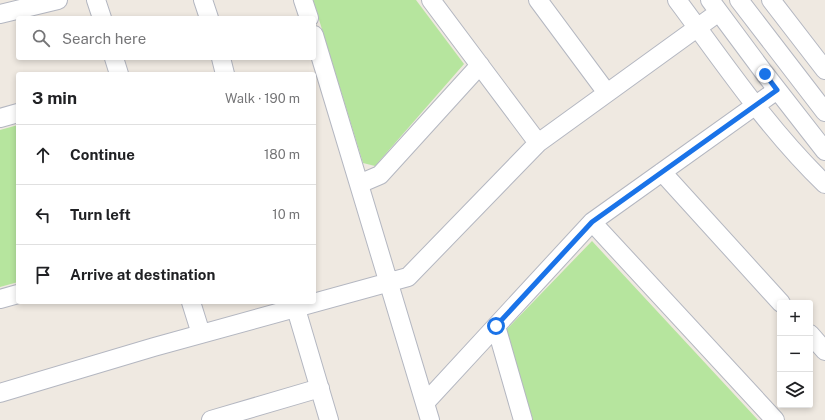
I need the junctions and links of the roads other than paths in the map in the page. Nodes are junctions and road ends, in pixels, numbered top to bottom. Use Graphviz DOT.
graph roads {
  1 [pos="58,0"];
  2 [pos="96,0"];
  3 [pos="203,0"];
  4 [pos="304,0"];
  5 [pos="431,0"];
  6 [pos="538,0"];
  7 [pos="677,0"];
  8 [pos="739,0"];
  9 [pos="771,0"];
  10 [pos="714,6"];
  11 [pos="0,14"];
  12 [pos="101,16"];
  13 [pos="207,16"];
  14 [pos="308,16"];
  15 [pos="698,28"];
  16 [pos="316,42"];
  17 [pos="115,60"];
  18 [pos="222,60"];
  19 [pos="480,66"];
  20 [pos="825,70"];
  21 [pos="118,72"];
  22 [pos="224,72"];
  23 [pos="777,90"];
  24 [pos="607,93"];
  25 [pos="755,106"];
  26 [pos="825,112"];
  27 [pos="16,114"];
  28 [pos="0,118"];
  29 [pos="538,143"];
  30 [pos="825,151"];
  31 [pos="662,172"];
  32 [pos="359,184"];
  33 [pos="825,184"];
  34 [pos="592,222"];
  35 [pos="388,283"];
  36 [pos="16,295"];
  37 [pos="0,299"];
  38 [pos="316,300"];
  39 [pos="778,300"];
  40 [pos="192,304"];
  41 [pos="295,305"];
  42 [pos="496,326"];
  43 [pos="201,334"];
  44 [pos="812,336"];
  45 [pos="825,351"];
  46 [pos="320,388"];
  47 [pos="0,393"];
  48 [pos="425,403"];
  49 [pos="216,419"];
  50 [pos="330,420"];
  51 [pos="430,420"];
  52 [pos="523,420"];
  53 [pos="775,420"];
  1 -- 11 [label="street"];
  2 -- 12 [label="street"];
  3 -- 13 [label="street"];
  4 -- 14 [label="street"];
  5 -- 19 [label="street"];
  6 -- 24 [label="street"];
  7 -- 15 [label="street"];
  8 -- 26 [label="street"];
  9 -- 20 [label="street"];
  10 -- 15 [label="street"];
  10 -- 23 [label="street"];
  15 -- 24 [label="street"];
  15 -- 25 [label="street"];
  16 -- 32 [label="street"];
  17 -- 21 [label="street"];
  18 -- 22 [label="street"];
  19 -- 29 [label="street"];
  19 -- 32 [label="street"];
  23 -- 25 [label="street"];
  23 -- 30 [label="street"];
  24 -- 29 [label="street"];
  25 -- 31 [label="street"];
  25 -- 33 [label="street"];
  27 -- 28 [label="street"];
  29 -- 35 [label="street"];
  31 -- 34 [label="street"];
  31 -- 39 [label="street"];
  32 -- 35 [label="street"];
  34 -- 42 [label="street"];
  34 -- 53 [label="street"];
  35 -- 38 [label="street"];
  35 -- 48 [label="street"];
  36 -- 37 [label="street"];
  40 -- 43 [label="street"];
  41 -- 43 [label="street"];
  41 -- 46 [label="street"];
  42 -- 48 [label="street"];
  42 -- 52 [label="street"];
  43 -- 47 [label="street"];
  44 -- 45 [label="street"];
  46 -- 49 [label="street"];
  46 -- 50 [label="street"];
  48 -- 51 [label="street"];
}
